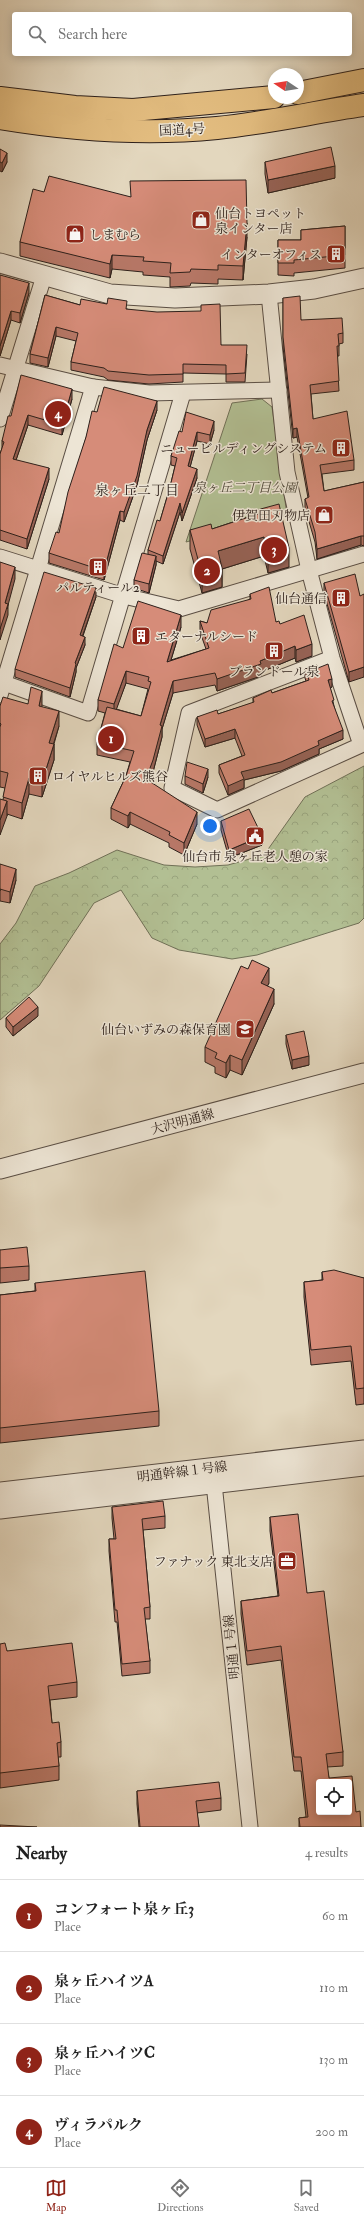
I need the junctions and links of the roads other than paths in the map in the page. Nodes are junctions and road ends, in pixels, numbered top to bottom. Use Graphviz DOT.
graph roads {
  1 [pos="364,80"];
  2 [pos="304,92"];
  3 [pos="0,98"];
  4 [pos="268,98"];
  5 [pos="364,106"];
  6 [pos="0,118"];
  7 [pos="0,263"];
  8 [pos="44,276"];
  9 [pos="364,278"];
  10 [pos="269,294"];
  11 [pos="0,365"];
  12 [pos="15,370"];
  13 [pos="93,387"];
  14 [pos="279,390"];
  15 [pos="183,393"];
  16 [pos="0,419"];
  17 [pos="364,554"];
  18 [pos="0,557"];
  19 [pos="38,569"];
  20 [pos="309,570"];
  21 [pos="124,596"];
  22 [pos="332,658"];
  23 [pos="2,689"];
  24 [pos="364,1074"];
  25 [pos="0,1168"];
  26 [pos="364,1450"];
  27 [pos="364,1466"];
  28 [pos="213,1475"];
  29 [pos="0,1492"];
  30 [pos="0,1509"];
  31 [pos="250,1827"];
  1 -- 2 [label="highway"];
  3 -- 4 [label="highway, 国道4号"];
  5 -- 6 [label="highway, 国道4号"];
  7 -- 8 [label="street"];
  8 -- 10 [label="street"];
  8 -- 12 [label="street"];
  9 -- 10 [label="street"];
  10 -- 14 [label="street"];
  11 -- 12 [label="street"];
  12 -- 13 [label="street"];
  12 -- 16 [label="street"];
  13 -- 15 [label="street"];
  13 -- 19 [label="street"];
  14 -- 15 [label="street"];
  14 -- 20 [label="street"];
  15 -- 21 [label="street"];
  17 -- 20 [label="street"];
  18 -- 19 [label="street"];
  19 -- 21 [label="street"];
  19 -- 23 [label="street"];
  20 -- 21 [label="street"];
  20 -- 22 [label="street"];
  21 -- 23 [label="street"];
  22 -- 22 [label="street"];
  24 -- 25 [label="street, 大沢明通線"];
  26 -- 28 [label="street, 明通幹線１号線"];
  27 -- 28 [label="street"];
  28 -- 29 [label="street, 明通幹線１号線"];
  28 -- 30 [label="street"];
  28 -- 31 [label="street, 明通１号線"];
}
